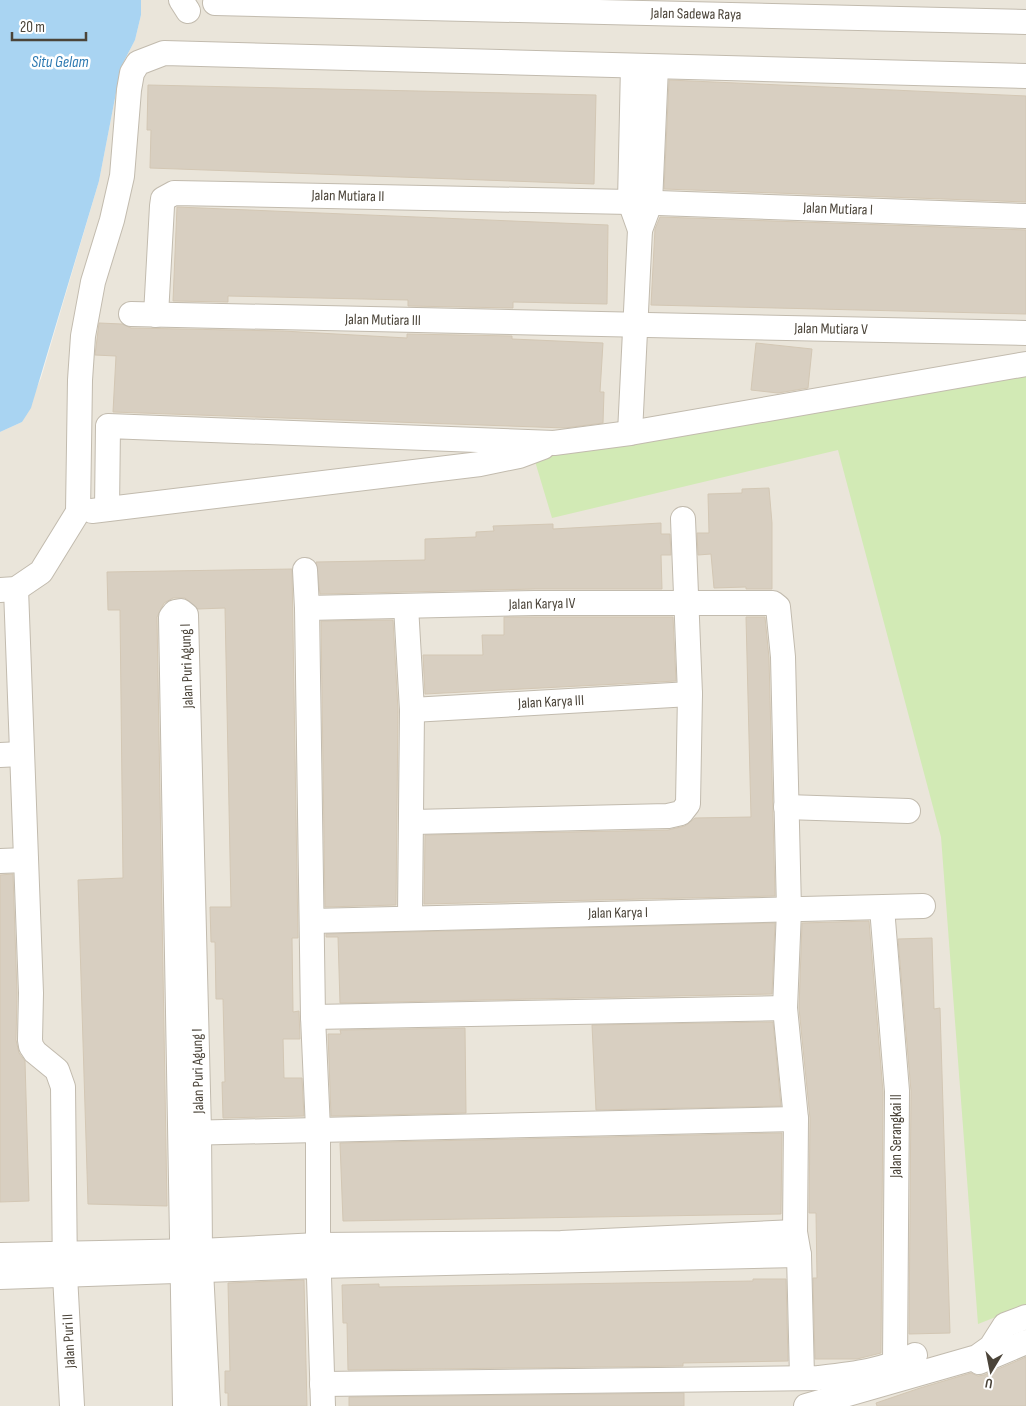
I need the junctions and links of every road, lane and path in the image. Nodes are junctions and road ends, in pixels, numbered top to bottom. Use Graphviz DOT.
graph roads {
  1 [pos="215,3"];
  2 [pos="632,6"];
  3 [pos="1026,22"];
  4 [pos="645,66"];
  5 [pos="1026,76"];
  6 [pos="640,202"];
  7 [pos="1026,216"];
  8 [pos="131,314"];
  9 [pos="156,315"];
  10 [pos="636,326"];
  11 [pos="1026,332"];
  12 [pos="1026,364"];
  13 [pos="630,433"];
  14 [pos="554,443"];
  15 [pos="108,509"];
  16 [pos="78,512"];
  17 [pos="683,520"];
  18 [pos="305,570"];
  19 [pos="8,589"];
  20 [pos="687,602"];
  21 [pos="406,606"];
  22 [pos="307,608"];
  23 [pos="690,694"];
  24 [pos="412,710"];
  25 [pos="11,754"];
  26 [pos="786,807"];
  27 [pos="908,811"];
  28 [pos="412,822"];
  29 [pos="184,839"];
  30 [pos="26,860"];
  31 [pos="0,861"];
  32 [pos="923,906"];
  33 [pos="882,908"];
  34 [pos="789,910"];
  35 [pos="410,917"];
  36 [pos="312,921"];
  37 [pos="785,1008"];
  38 [pos="313,1017"];
  39 [pos="796,1119"];
  40 [pos="318,1129"];
  41 [pos="190,1132"];
  42 [pos="797,1244"];
  43 [pos="0,1255"];
  44 [pos="318,1256"];
  45 [pos="191,1261"];
  46 [pos="65,1264"];
  47 [pos="0,1277"];
  48 [pos="1026,1317"];
  49 [pos="1026,1342"];
  50 [pos="802,1377"];
  51 [pos="323,1395"];
  52 [pos="72,1406"];
  53 [pos="186,1406"];
  54 [pos="208,1406"];
  55 [pos="806,1406"];
  56 [pos="836,1406"];
  1 -- 2 [label="street, Jalan Sadewa Raya"];
  2 -- 3 [label="street, Jalan Sadewa Raya"];
  4 -- 5 [label="street"];
  4 -- 6 [label="street"];
  4 -- 16 [label="street"];
  6 -- 7 [label="street, Jalan Mutiara I"];
  6 -- 9 [label="street, Jalan Mutiara II"];
  6 -- 10 [label="street"];
  8 -- 9 [label="street, Jalan Mutiara III"];
  9 -- 10 [label="street, Jalan Mutiara III"];
  10 -- 11 [label="street, Jalan Mutiara V"];
  10 -- 13 [label="street"];
  12 -- 13 [label="street"];
  13 -- 14 [label="street"];
  14 -- 15 [label="street"];
  14 -- 15 [label="street"];
  15 -- 16 [label="street"];
  16 -- 19 [label="street"];
  17 -- 20 [label="street"];
  18 -- 22 [label="street"];
  19 -- 25 [label="street, Jalan Puri II"];
  20 -- 21 [label="street, Jalan Karya IV"];
  20 -- 23 [label="street"];
  20 -- 26 [label="street, Jalan Karya IV"];
  21 -- 22 [label="street, Jalan Karya IV"];
  21 -- 24 [label="street"];
  22 -- 36 [label="street"];
  23 -- 24 [label="street, Jalan Karya III"];
  23 -- 28 [label="street"];
  24 -- 28 [label="street"];
  25 -- 30 [label="street, Jalan Puri II"];
  26 -- 27 [label="street"];
  26 -- 34 [label="street"];
  28 -- 35 [label="street"];
  29 -- 29 [label="street, Jalan Puri Agung I"];
  29 -- 41 [label="street, Jalan Puri Agung I"];
  30 -- 31 [label="street"];
  30 -- 46 [label="street, Jalan Puri II"];
  32 -- 33 [label="street, Jalan Karya I"];
  33 -- 34 [label="street, Jalan Karya I"];
  33 -- 50 [label="street, Jalan Serangkai II"];
  34 -- 35 [label="street, Jalan Karya I"];
  34 -- 37 [label="street"];
  35 -- 36 [label="street, Jalan Karya I"];
  36 -- 38 [label="street"];
  37 -- 38 [label="street"];
  37 -- 39 [label="street"];
  38 -- 40 [label="street"];
  39 -- 40 [label="street"];
  39 -- 42 [label="street"];
  40 -- 41 [label="street"];
  40 -- 44 [label="street"];
  41 -- 45 [label="street, Jalan Puri Agung I"];
  42 -- 44 [label="street"];
  42 -- 50 [label="street"];
  43 -- 46 [label="street"];
  44 -- 45 [label="street"];
  44 -- 51 [label="street"];
  45 -- 46 [label="street"];
  45 -- 53 [label="street, Jalan Puri Agung I"];
  45 -- 54 [label="street, Jalan Puri Agung I"];
  46 -- 47 [label="street"];
  46 -- 52 [label="street, Jalan Puri II"];
  48 -- 55 [label="street"];
  49 -- 56 [label="street"];
  50 -- 51 [label="street"];
}
